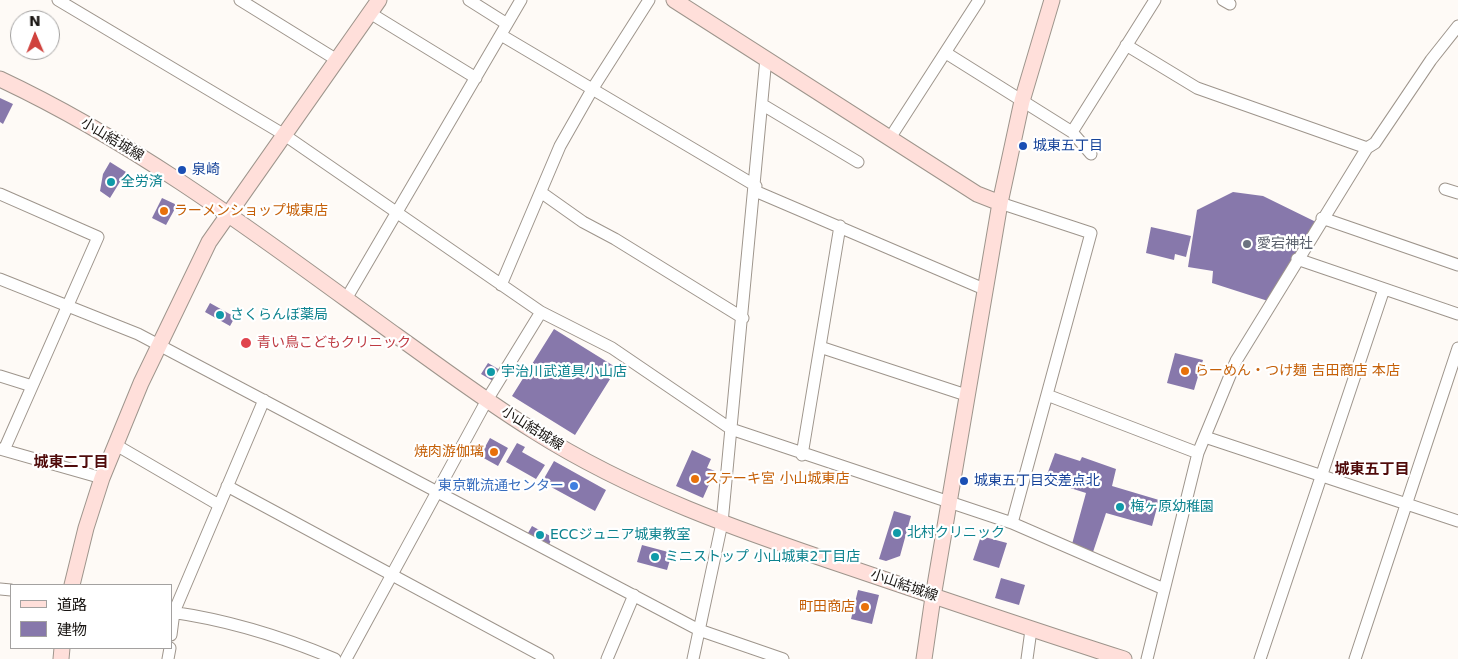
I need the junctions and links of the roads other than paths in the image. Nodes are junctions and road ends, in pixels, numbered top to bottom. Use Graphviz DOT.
graph roads {
  1 [pos="58,0"];
  2 [pos="240,0"];
  3 [pos="379,0"];
  4 [pos="468,0"];
  5 [pos="521,0"];
  6 [pos="649,0"];
  7 [pos="674,0"];
  8 [pos="979,0"];
  9 [pos="1052,0"];
  10 [pos="1155,0"];
  11 [pos="370,13"];
  12 [pos="507,24"];
  13 [pos="1458,26"];
  14 [pos="501,35"];
  15 [pos="1126,45"];
  16 [pos="946,53"];
  17 [pos="766,58"];
  18 [pos="337,60"];
  19 [pos="476,78"];
  20 [pos="0,79"];
  21 [pos="594,88"];
  22 [pos="1022,101"];
  23 [pos="763,105"];
  24 [pos="1072,132"];
  25 [pos="283,134"];
  26 [pos="890,138"];
  27 [pos="1367,148"];
  28 [pos="1091,154"];
  29 [pos="858,162"];
  30 [pos="1445,188"];
  31 [pos="755,189"];
  32 [pos="542,193"];
  33 [pos="1458,193"];
  34 [pos="0,194"];
  35 [pos="1000,203"];
  36 [pos="396,213"];
  37 [pos="227,214"];
  38 [pos="1322,218"];
  39 [pos="840,226"];
  40 [pos="1297,259"];
  41 [pos="1458,265"];
  42 [pos="0,279"];
  43 [pos="501,285"];
  44 [pos="984,289"];
  45 [pos="1384,289"];
  46 [pos="346,299"];
  47 [pos="68,306"];
  48 [pos="541,312"];
  49 [pos="1458,314"];
  50 [pos="743,318"];
  51 [pos="159,347"];
  52 [pos="820,348"];
  53 [pos="1458,348"];
  54 [pos="0,376"];
  55 [pos="32,386"];
  56 [pos="966,395"];
  57 [pos="1047,395"];
  58 [pos="264,400"];
  59 [pos="487,400"];
  60 [pos="731,430"];
  61 [pos="1205,437"];
  62 [pos="116,445"];
  63 [pos="2,450"];
  64 [pos="1198,453"];
  65 [pos="802,455"];
  66 [pos="1321,476"];
  67 [pos="102,478"];
  68 [pos="227,486"];
  69 [pos="438,491"];
  70 [pos="948,503"];
  71 [pos="1407,503"];
  72 [pos="219,505"];
  73 [pos="1458,521"];
  74 [pos="722,523"];
  75 [pos="1012,523"];
  76 [pos="392,576"];
  77 [pos="72,584"];
  78 [pos="1164,589"];
  79 [pos="634,595"];
  80 [pos="933,597"];
  81 [pos="173,612"];
  82 [pos="699,630"];
  83 [pos="1031,630"];
  84 [pos="335,659"];
  85 [pos="346,659"];
  86 [pos="548,659"];
  87 [pos="607,659"];
  88 [pos="693,659"];
  89 [pos="783,659"];
  90 [pos="924,659"];
  91 [pos="1027,659"];
  92 [pos="1124,659"];
  93 [pos="1147,659"];
  94 [pos="1260,659"];
  95 [pos="1354,659"];
  1 -- 25 [label="street"];
  2 -- 18 [label="street"];
  3 -- 11 [label="street"];
  4 -- 12 [label="street"];
  5 -- 12 [label="street"];
  6 -- 21 [label="street"];
  7 -- 17 [label="street"];
  8 -- 16 [label="street"];
  9 -- 22 [label="street"];
  10 -- 15 [label="street"];
  11 -- 18 [label="street"];
  11 -- 19 [label="street"];
  12 -- 14 [label="street"];
  13 -- 27 [label="street"];
  14 -- 19 [label="street"];
  14 -- 21 [label="street"];
  15 -- 24 [label="street"];
  15 -- 27 [label="street"];
  16 -- 22 [label="street"];
  16 -- 26 [label="street"];
  17 -- 23 [label="street"];
  17 -- 26 [label="street"];
  18 -- 25 [label="street"];
  19 -- 36 [label="street"];
  20 -- 37 [label="street, 小山結城線"];
  21 -- 31 [label="street"];
  21 -- 32 [label="street"];
  22 -- 24 [label="street"];
  22 -- 35 [label="street"];
  23 -- 29 [label="street"];
  23 -- 31 [label="street"];
  24 -- 28 [label="street"];
  25 -- 36 [label="street"];
  25 -- 37 [label="street"];
  26 -- 35 [label="street"];
  27 -- 38 [label="street"];
  30 -- 33 [label="street"];
  31 -- 39 [label="street"];
  31 -- 50 [label="street"];
  32 -- 43 [label="street"];
  32 -- 50 [label="street"];
  34 -- 47 [label="street"];
  35 -- 44 [label="street"];
  35 -- 57 [label="street"];
  36 -- 43 [label="street"];
  36 -- 46 [label="street"];
  37 -- 46 [label="street, 小山結城線"];
  37 -- 51 [label="street"];
  38 -- 40 [label="street"];
  38 -- 41 [label="street"];
  39 -- 44 [label="street"];
  39 -- 52 [label="street"];
  40 -- 45 [label="street"];
  40 -- 61 [label="street"];
  42 -- 47 [label="street"];
  43 -- 48 [label="street"];
  44 -- 56 [label="street"];
  45 -- 49 [label="street"];
  45 -- 66 [label="street"];
  46 -- 59 [label="street, 小山結城線"];
  47 -- 51 [label="street"];
  47 -- 55 [label="street"];
  48 -- 59 [label="street"];
  48 -- 60 [label="street"];
  50 -- 60 [label="street"];
  51 -- 58 [label="street"];
  51 -- 62 [label="street"];
  52 -- 56 [label="street"];
  52 -- 65 [label="street"];
  53 -- 71 [label="street"];
  54 -- 55 [label="street"];
  55 -- 63 [label="street"];
  56 -- 70 [label="street"];
  57 -- 64 [label="street"];
  57 -- 75 [label="street"];
  58 -- 68 [label="street"];
  58 -- 69 [label="street"];
  59 -- 69 [label="street"];
  59 -- 74 [label="street, 小山結城線"];
  60 -- 65 [label="street"];
  60 -- 74 [label="street"];
  61 -- 64 [label="street"];
  61 -- 66 [label="street"];
  62 -- 67 [label="street"];
  62 -- 72 [label="street"];
  63 -- 67 [label="street"];
  64 -- 78 [label="street"];
  65 -- 70 [label="street"];
  66 -- 71 [label="street"];
  66 -- 94 [label="street"];
  67 -- 77 [label="street"];
  68 -- 72 [label="street"];
  68 -- 76 [label="street"];
  69 -- 76 [label="street"];
  69 -- 79 [label="street"];
  70 -- 75 [label="street"];
  70 -- 80 [label="street"];
  71 -- 73 [label="street"];
  71 -- 95 [label="street"];
  72 -- 81 [label="street"];
  74 -- 80 [label="street, 小山結城線"];
  74 -- 82 [label="street"];
  75 -- 78 [label="street"];
  76 -- 85 [label="street"];
  76 -- 86 [label="street"];
  78 -- 93 [label="street"];
  79 -- 82 [label="street"];
  79 -- 87 [label="street"];
  80 -- 83 [label="street, 小山結城線"];
  80 -- 90 [label="street"];
  81 -- 84 [label="street"];
  82 -- 88 [label="street"];
  82 -- 89 [label="street"];
  83 -- 91 [label="street"];
  83 -- 92 [label="street, 小山結城線"];
}
